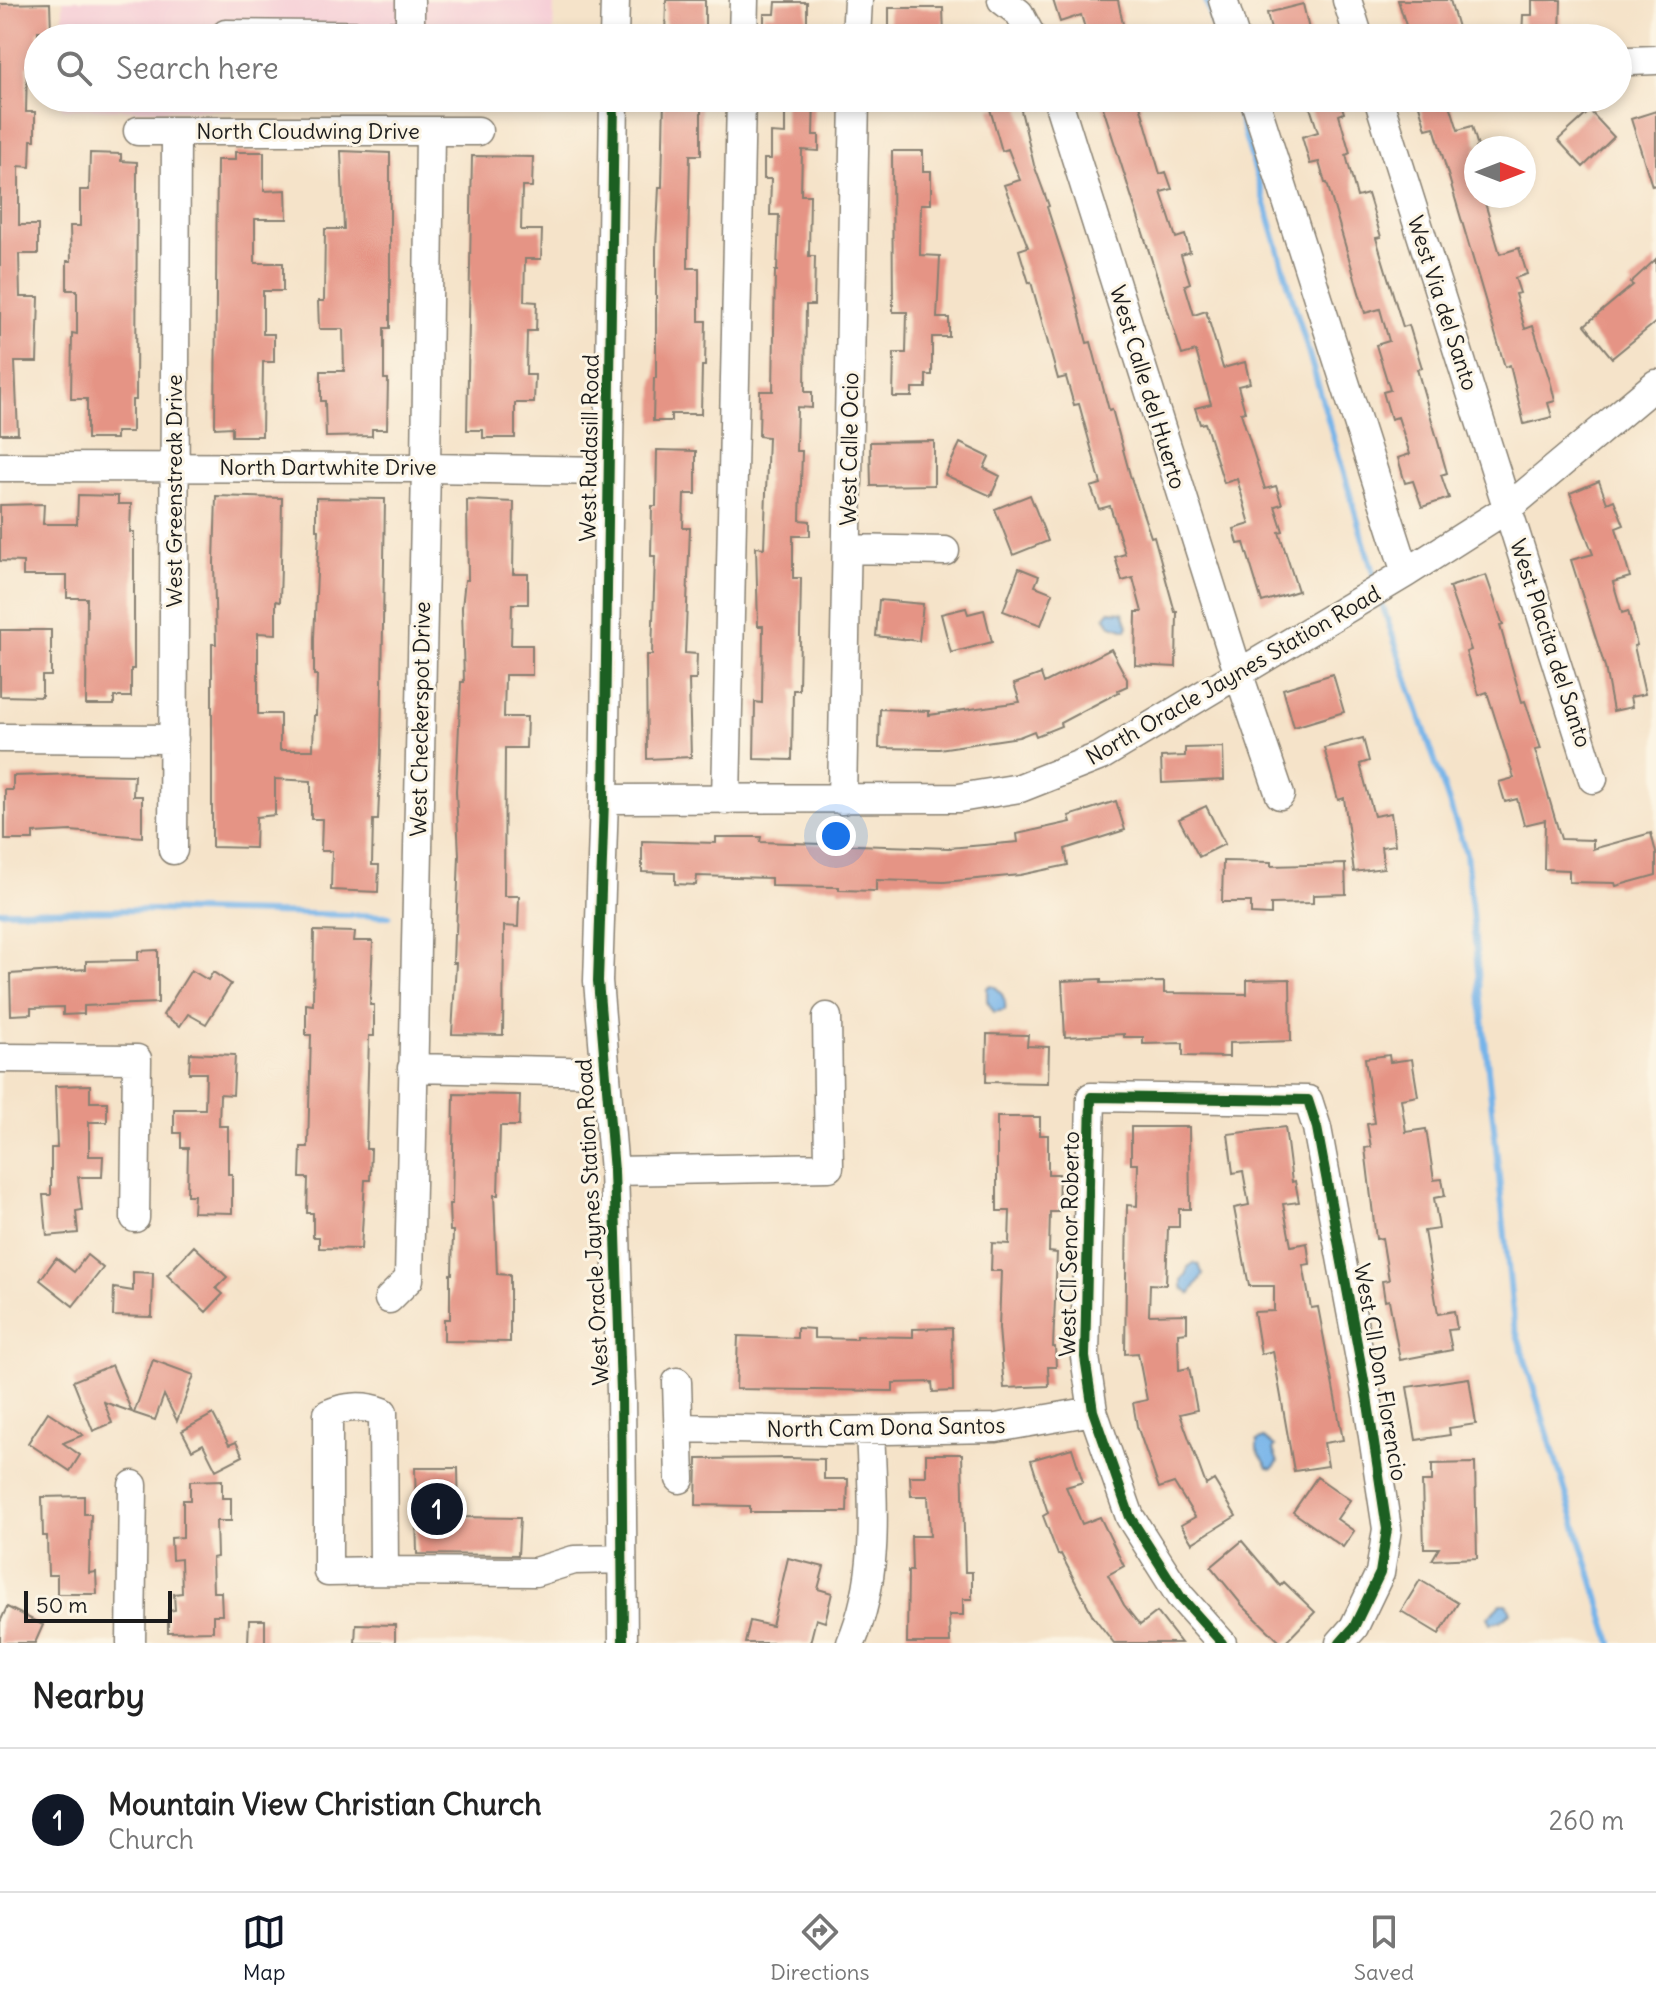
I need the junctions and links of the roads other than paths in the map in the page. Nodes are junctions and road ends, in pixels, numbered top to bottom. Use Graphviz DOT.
graph roads {
  1 [pos="410,0"];
  2 [pos="615,0"];
  3 [pos="744,0"];
  4 [pos="858,0"];
  5 [pos="1002,0"];
  6 [pos="1223,0"];
  7 [pos="1347,0"];
  8 [pos="410,24"];
  9 [pos="614,24"];
  10 [pos="743,24"];
  11 [pos="857,24"];
  12 [pos="1025,24"];
  13 [pos="1231,24"];
  14 [pos="1355,24"];
  15 [pos="614,112"];
  16 [pos="741,112"];
  17 [pos="855,112"];
  18 [pos="1061,112"];
  19 [pos="1258,112"];
  20 [pos="1382,112"];
  21 [pos="138,131"];
  22 [pos="176,131"];
  23 [pos="430,131"];
  24 [pos="478,131"];
  25 [pos="1656,384"];
  26 [pos="174,466"];
  27 [pos="0,467"];
  28 [pos="426,468"];
  29 [pos="608,471"];
  30 [pos="1508,508"];
  31 [pos="848,549"];
  32 [pos="945,551"];
  33 [pos="1406,573"];
  34 [pos="1239,675"];
  35 [pos="0,738"];
  36 [pos="174,739"];
  37 [pos="1593,779"];
  38 [pos="1280,795"];
  39 [pos="604,799"];
  40 [pos="726,800"];
  41 [pos="842,800"];
  42 [pos="173,850"];
  43 [pos="827,1017"];
  44 [pos="0,1058"];
  45 [pos="412,1068"];
  46 [pos="606,1072"];
  47 [pos="1308,1100"];
  48 [pos="614,1171"];
  49 [pos="135,1218"];
  50 [pos="389,1299"];
  51 [pos="677,1382"];
  52 [pos="1093,1411"];
  53 [pos="679,1428"];
  54 [pos="870,1431"];
  55 [pos="680,1479"];
  56 [pos="133,1485"];
  57 [pos="622,1559"];
  58 [pos="384,1571"];
  59 [pos="131,1643"];
  60 [pos="623,1643"];
  61 [pos="851,1643"];
  62 [pos="1222,1643"];
  63 [pos="1340,1643"];
  1 -- 8 [label="street"];
  2 -- 9 [label="street"];
  3 -- 10 [label="street"];
  4 -- 11 [label="street"];
  5 -- 12 [label="street"];
  6 -- 13 [label="street"];
  7 -- 14 [label="street"];
  15 -- 29 [label="street, West Rudasill Road"];
  16 -- 40 [label="street"];
  17 -- 31 [label="street, West Calle Ocio"];
  18 -- 34 [label="street, West Calle del Huerto"];
  19 -- 33 [label="street"];
  20 -- 30 [label="street, West Via del Santo"];
  21 -- 22 [label="street, North Cloudwing Drive"];
  22 -- 23 [label="street, North Cloudwing Drive"];
  22 -- 26 [label="street, West Greenstreak Drive"];
  23 -- 24 [label="street, North Cloudwing Drive"];
  23 -- 28 [label="street, West Checkerspot Drive"];
  25 -- 30 [label="street, North Oracle Jaynes Station Road"];
  26 -- 27 [label="street, North Dartwhite Drive"];
  26 -- 28 [label="street, North Dartwhite Drive"];
  26 -- 36 [label="street, West Greenstreak Drive"];
  28 -- 29 [label="street, North Dartwhite Drive"];
  28 -- 45 [label="street, West Checkerspot Drive"];
  29 -- 39 [label="street, West Rudasill Road"];
  30 -- 33 [label="street, North Oracle Jaynes Station Road"];
  30 -- 37 [label="street, West Placita del Santo"];
  31 -- 32 [label="street"];
  31 -- 41 [label="street, West Calle Ocio"];
  33 -- 34 [label="street, North Oracle Jaynes Station Road"];
  34 -- 38 [label="street, West Calle del Huerto"];
  34 -- 41 [label="street, North Oracle Jaynes Station Road"];
  35 -- 36 [label="street"];
  36 -- 42 [label="street, West Greenstreak Drive"];
  39 -- 40 [label="street, North Oracle Jaynes Station Road"];
  39 -- 46 [label="street, West Oracle Jaynes Station Road"];
  40 -- 41 [label="street, North Oracle Jaynes Station Road"];
  43 -- 48 [label="street"];
  44 -- 49 [label="street"];
  45 -- 46 [label="street"];
  45 -- 50 [label="street, West Checkerspot Drive"];
  46 -- 48 [label="street, West Oracle Jaynes Station Road"];
  47 -- 52 [label="street, West Cll Senor Roberto"];
  47 -- 63 [label="street, West Cll Don Florencio"];
  48 -- 57 [label="street, West Oracle Jaynes Station Road"];
  51 -- 53 [label="street"];
  52 -- 54 [label="street, North Cam Dona Santos"];
  52 -- 62 [label="street, West Cll Senor Roberto"];
  53 -- 54 [label="street, North Cam Dona Santos"];
  53 -- 55 [label="street"];
  54 -- 61 [label="street"];
  56 -- 59 [label="street"];
  57 -- 58 [label="street"];
  57 -- 60 [label="street, West Oracle Jaynes Station Road"];
  58 -- 58 [label="street"];
}
